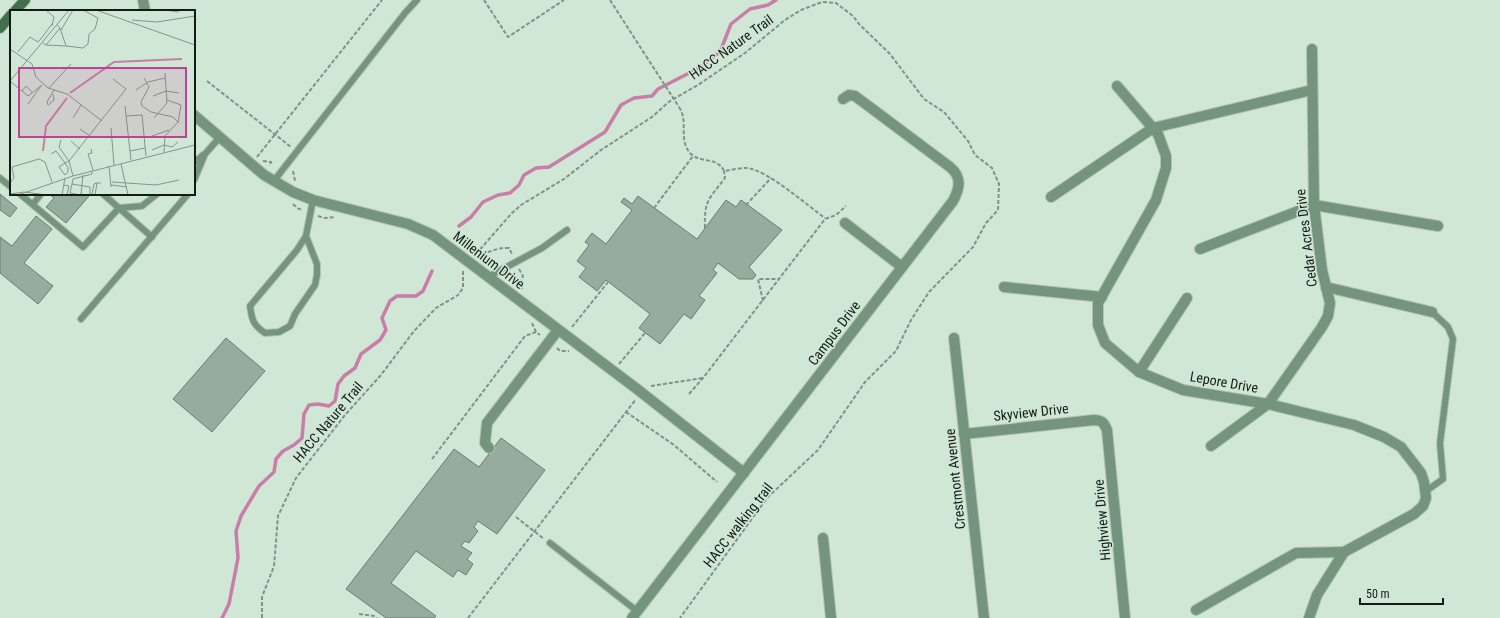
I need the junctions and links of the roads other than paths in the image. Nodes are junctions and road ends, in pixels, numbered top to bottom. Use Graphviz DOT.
graph roads {
  1 [pos="25,0"];
  2 [pos="143,0"];
  3 [pos="417,0"];
  4 [pos="16,10"];
  5 [pos="145,10"];
  6 [pos="10,16"];
  7 [pos="0,28"];
  8 [pos="1312,49"];
  9 [pos="1117,86"];
  10 [pos="1312,90"];
  11 [pos="843,99"];
  12 [pos="195,116"];
  13 [pos="1153,128"];
  14 [pos="220,137"];
  15 [pos="205,154"];
  16 [pos="195,162"];
  17 [pos="0,178"];
  18 [pos="195,178"];
  19 [pos="270,180"];
  20 [pos="10,186"];
  21 [pos="21,195"];
  22 [pos="40,195"];
  23 [pos="104,195"];
  24 [pos="156,195"];
  25 [pos="187,195"];
  26 [pos="1051,197"];
  27 [pos="313,200"];
  28 [pos="33,204"];
  29 [pos="1314,205"];
  30 [pos="119,208"];
  31 [pos="845,223"];
  32 [pos="1438,226"];
  33 [pos="567,230"];
  34 [pos="306,236"];
  35 [pos="152,237"];
  36 [pos="1200,249"];
  37 [pos="902,267"];
  38 [pos="488,277"];
  39 [pos="1004,287"];
  40 [pos="1326,287"];
  41 [pos="1102,297"];
  42 [pos="1187,298"];
  43 [pos="1432,312"];
  44 [pos="81,319"];
  45 [pos="558,330"];
  46 [pos="954,338"];
  47 [pos="1139,372"];
  48 [pos="1268,404"];
  49 [pos="1102,421"];
  50 [pos="964,434"];
  51 [pos="1211,446"];
  52 [pos="489,448"];
  53 [pos="744,473"];
  54 [pos="1426,491"];
  55 [pos="823,538"];
  56 [pos="550,543"];
  57 [pos="1344,552"];
  58 [pos="1196,610"];
  59 [pos="635,615"];
  60 [pos="831,618"];
  61 [pos="984,618"];
  62 [pos="1125,618"];
  63 [pos="1309,618"];
  1 -- 4 [label="main road"];
  2 -- 5 [label="street"];
  3 -- 19 [label="lane"];
  6 -- 7 [label="main road"];
  8 -- 10 [label="street, Cedar Acres Drive"];
  9 -- 13 [label="street, Lepore Drive"];
  10 -- 13 [label="street"];
  10 -- 29 [label="street, Cedar Acres Drive"];
  11 -- 37 [label="street, Campus Drive"];
  12 -- 14 [label="street, Millenium Drive"];
  13 -- 26 [label="street"];
  13 -- 41 [label="street, Lepore Drive"];
  14 -- 15 [label="lane"];
  14 -- 19 [label="street, Millenium Drive"];
  15 -- 16 [label="lane"];
  15 -- 18 [label="lane"];
  17 -- 20 [label="lane"];
  19 -- 27 [label="street, Millenium Drive"];
  21 -- 28 [label="lane"];
  22 -- 28 [label="lane"];
  23 -- 30 [label="lane"];
  24 -- 30 [label="lane"];
  25 -- 35 [label="lane"];
  27 -- 34 [label="lane"];
  27 -- 38 [label="street, Millenium Drive"];
  28 -- 30 [label="lane"];
  29 -- 32 [label="street"];
  29 -- 36 [label="street"];
  29 -- 40 [label="street, Cedar Acres Drive"];
  30 -- 35 [label="lane"];
  31 -- 37 [label="street"];
  33 -- 38 [label="lane"];
  34 -- 34 [label="lane"];
  35 -- 44 [label="lane"];
  37 -- 53 [label="street, Campus Drive"];
  38 -- 45 [label="street, Millenium Drive"];
  39 -- 41 [label="street"];
  40 -- 43 [label="street"];
  40 -- 48 [label="street, Cedar Acres Drive"];
  41 -- 47 [label="street, Lepore Drive"];
  42 -- 47 [label="street"];
  43 -- 54 [label="lane"];
  45 -- 52 [label="street"];
  45 -- 53 [label="street, Millenium Drive"];
  46 -- 50 [label="street, Crestmont Avenue"];
  47 -- 48 [label="street, Lepore Drive"];
  48 -- 51 [label="street, Cedar Acres Drive"];
  48 -- 54 [label="street, Lepore Drive"];
  49 -- 50 [label="street, Skyview Drive"];
  49 -- 62 [label="street, Highview Drive"];
  50 -- 61 [label="street, Crestmont Avenue"];
  53 -- 59 [label="street, Campus Drive"];
  54 -- 57 [label="street"];
  55 -- 60 [label="street"];
  56 -- 59 [label="lane"];
  57 -- 58 [label="street"];
  57 -- 63 [label="street"];
}
